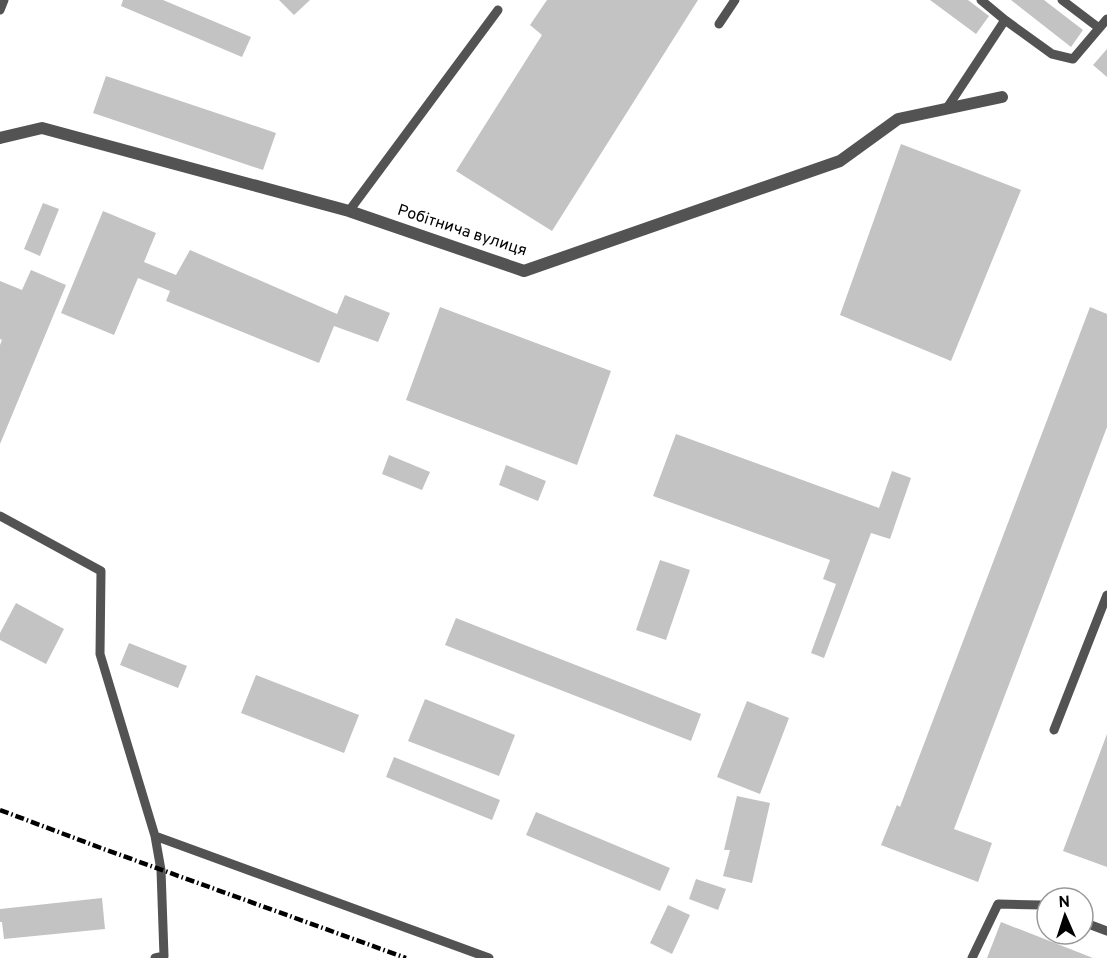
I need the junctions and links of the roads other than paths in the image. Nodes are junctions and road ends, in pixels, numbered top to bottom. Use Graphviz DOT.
graph roads {
  1 [pos="4,0"];
  2 [pos="735,0"];
  3 [pos="981,0"];
  4 [pos="1062,0"];
  5 [pos="0,10"];
  6 [pos="498,10"];
  7 [pos="1107,19"];
  8 [pos="1005,21"];
  9 [pos="719,24"];
  10 [pos="1099,28"];
  11 [pos="1002,97"];
  12 [pos="947,108"];
  13 [pos="0,138"];
  14 [pos="349,211"];
  15 [pos="0,516"];
  16 [pos="1107,596"];
  17 [pos="1054,729"];
  18 [pos="154,836"];
  19 [pos="1035,905"];
  20 [pos="155,958"];
  21 [pos="489,958"];
  22 [pos="972,958"];
  1 -- 5 [label="lane"];
  2 -- 9 [label="lane"];
  3 -- 8 [label="lane"];
  4 -- 10 [label="lane"];
  6 -- 14 [label="lane"];
  7 -- 10 [label="lane"];
  8 -- 10 [label="lane"];
  8 -- 12 [label="lane"];
  11 -- 12 [label="street, Робітнича вулиця"];
  12 -- 14 [label="street, Робітнича вулиця"];
  13 -- 14 [label="street, Робітнича вулиця"];
  15 -- 18 [label="lane"];
  16 -- 17 [label="lane"];
  18 -- 20 [label="lane"];
  18 -- 21 [label="lane"];
  19 -- 22 [label="lane"];
}
